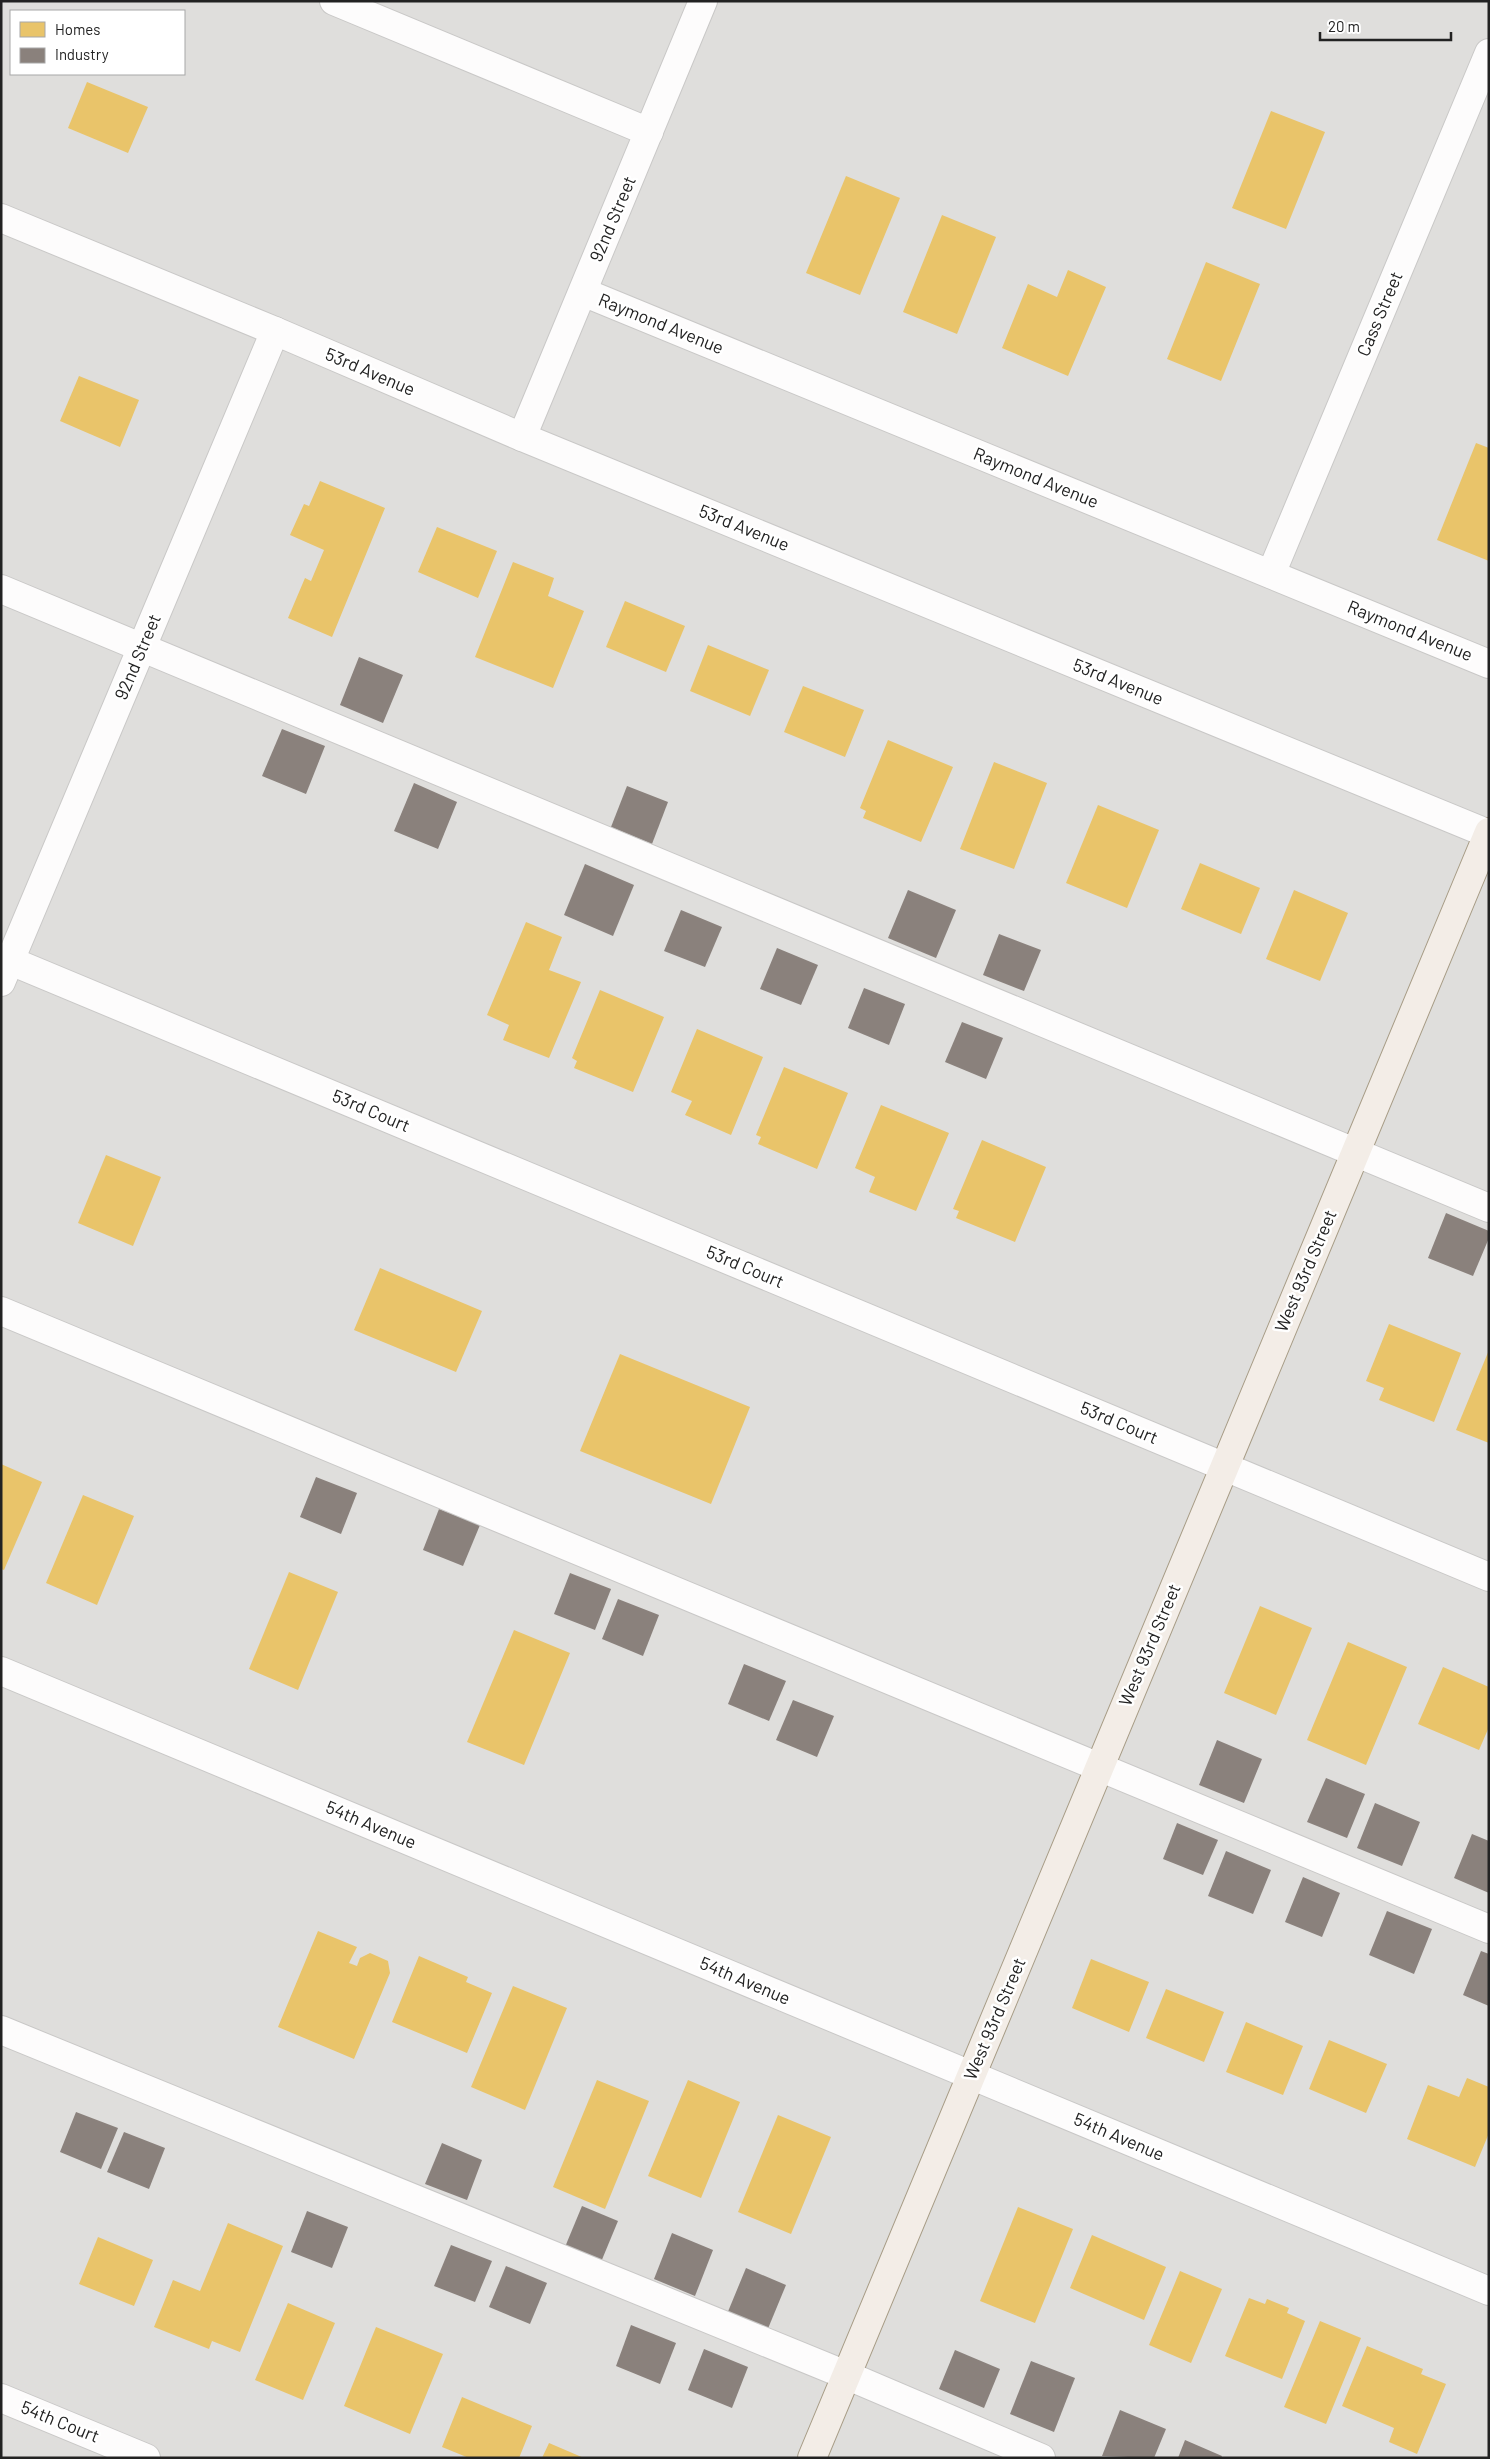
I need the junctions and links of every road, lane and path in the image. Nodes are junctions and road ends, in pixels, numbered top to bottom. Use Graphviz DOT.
graph roads {
  1 [pos="334,1"];
  2 [pos="703,1"];
  3 [pos="1489,53"];
  4 [pos="649,132"];
  5 [pos="1,218"];
  6 [pos="583,292"];
  7 [pos="275,331"];
  8 [pos="522,437"];
  9 [pos="1271,574"];
  10 [pos="1,589"];
  11 [pos="143,646"];
  12 [pos="1489,664"];
  13 [pos="1489,833"];
  14 [pos="4,966"];
  15 [pos="1356,1153"];
  16 [pos="1489,1208"];
  17 [pos="1,1311"];
  18 [pos="1225,1466"];
  19 [pos="1489,1577"];
  20 [pos="1,1671"];
  21 [pos="1100,1767"];
  22 [pos="1489,1929"];
  23 [pos="1,2030"];
  24 [pos="971,2075"];
  25 [pos="1489,2291"];
  26 [pos="846,2375"];
  27 [pos="1,2398"];
  28 [pos="146,2458"];
  29 [pos="812,2458"];
  30 [pos="1041,2458"];
  1 -- 4 [label="street"];
  2 -- 4 [label="street, 92nd Street"];
  3 -- 9 [label="street, Cass Street"];
  4 -- 6 [label="street, 92nd Street"];
  5 -- 7 [label="street, 53rd Avenue"];
  6 -- 8 [label="street, 92nd Street"];
  6 -- 9 [label="street, Raymond Avenue"];
  7 -- 8 [label="street, 53rd Avenue"];
  7 -- 11 [label="street, 92nd Street"];
  8 -- 13 [label="street, 53rd Avenue"];
  9 -- 12 [label="street, Raymond Avenue"];
  10 -- 11 [label="street"];
  11 -- 14 [label="street, 92nd Street"];
  11 -- 15 [label="street"];
  13 -- 15 [label="main road, West 93rd Street"];
  14 -- 18 [label="street, 53rd Court"];
  15 -- 16 [label="street"];
  15 -- 18 [label="main road, West 93rd Street"];
  17 -- 21 [label="street"];
  18 -- 19 [label="street, 53rd Court"];
  18 -- 21 [label="main road, West 93rd Street"];
  20 -- 24 [label="street, 54th Avenue"];
  21 -- 22 [label="street"];
  21 -- 24 [label="main road, West 93rd Street"];
  23 -- 26 [label="street"];
  24 -- 25 [label="street, 54th Avenue"];
  24 -- 26 [label="main road, West 93rd Street"];
  26 -- 29 [label="main road, West 93rd Street"];
  26 -- 30 [label="street"];
  27 -- 28 [label="street, 54th Court"];
}
